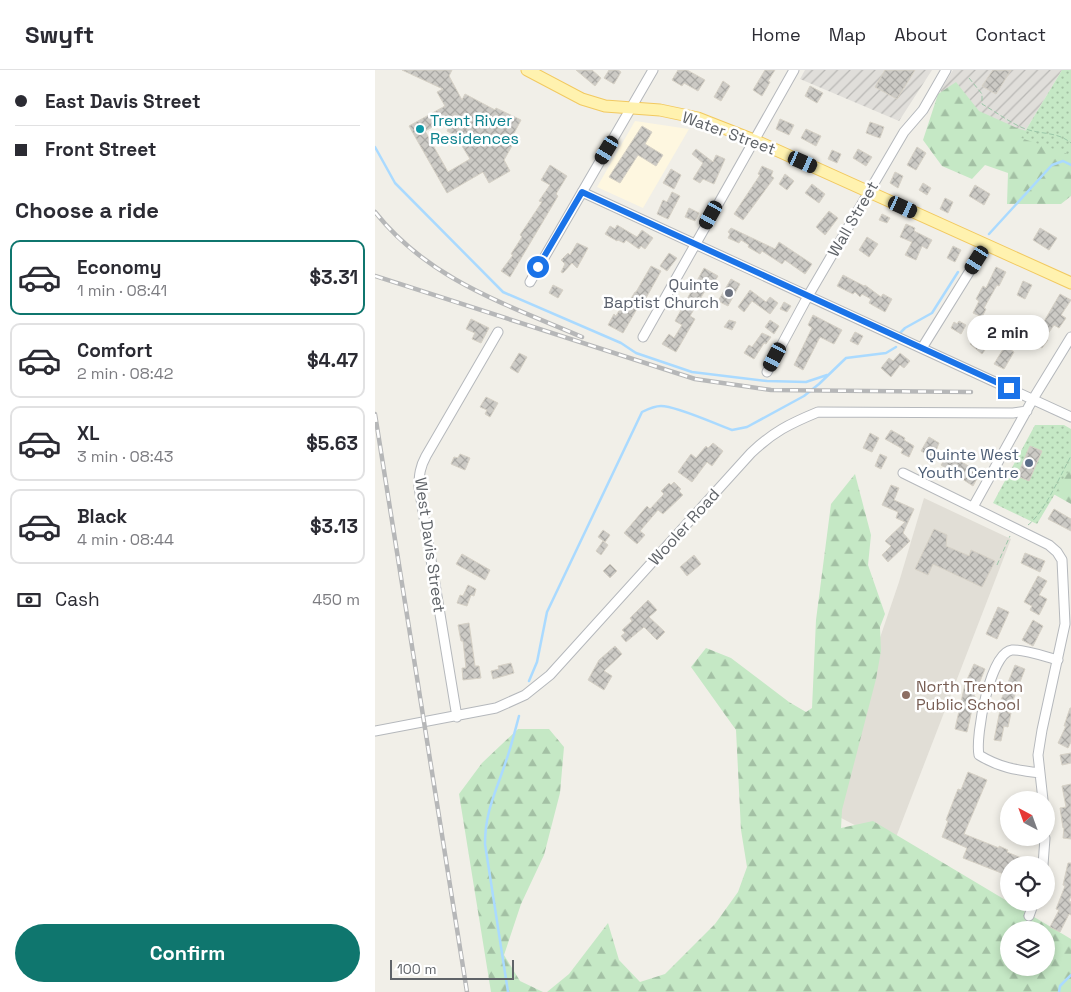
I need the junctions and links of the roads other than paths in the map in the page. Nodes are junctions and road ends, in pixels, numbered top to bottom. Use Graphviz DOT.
graph roads {
  1 [pos="527,70"];
  2 [pos="653,70"];
  3 [pos="794,70"];
  4 [pos="946,70"];
  5 [pos="630,109"];
  6 [pos="754,140"];
  7 [pos="582,192"];
  8 [pos="869,192"];
  9 [pos="695,245"];
  10 [pos="986,245"];
  11 [pos="530,282"];
  12 [pos="1071,283"];
  13 [pos="808,296"];
  14 [pos="498,332"];
  15 [pos="643,337"];
  16 [pos="1071,337"];
  17 [pos="922,348"];
  18 [pos="767,372"];
  19 [pos="1033,399"];
  20 [pos="1027,411"];
  21 [pos="1071,417"];
  22 [pos="903,473"];
  23 [pos="973,507"];
  24 [pos="1058,660"];
  25 [pos="457,717"];
  26 [pos="375,731"];
  27 [pos="1040,773"];
  28 [pos="1042,791"];
  29 [pos="1031,911"];
  30 [pos="1029,916"];
  1 -- 5 [label="main road, Water Street"];
  2 -- 5 [label="street"];
  3 -- 6 [label="street"];
  4 -- 8 [label="street, Wall Street"];
  5 -- 6 [label="main road, Water Street"];
  5 -- 7 [label="street"];
  6 -- 8 [label="main road, Water Street"];
  6 -- 9 [label="street"];
  7 -- 9 [label="street"];
  7 -- 11 [label="street"];
  8 -- 10 [label="main road, Water Street"];
  8 -- 13 [label="street, Wall Street"];
  9 -- 13 [label="street"];
  9 -- 15 [label="street"];
  10 -- 12 [label="main road, Water Street"];
  10 -- 17 [label="street"];
  13 -- 17 [label="street"];
  13 -- 18 [label="street, Wall Street"];
  14 -- 25 [label="street, West Davis Street"];
  16 -- 19 [label="street"];
  17 -- 19 [label="street"];
  19 -- 20 [label="street"];
  19 -- 21 [label="street"];
  20 -- 23 [label="street"];
  20 -- 25 [label="street, Wooler Road"];
  22 -- 23 [label="street"];
  23 -- 24 [label="street"];
  24 -- 27 [label="street"];
  24 -- 27 [label="street"];
  25 -- 26 [label="street, Wooler Road"];
  27 -- 28 [label="street"];
  29 -- 30 [label="street"];
}
